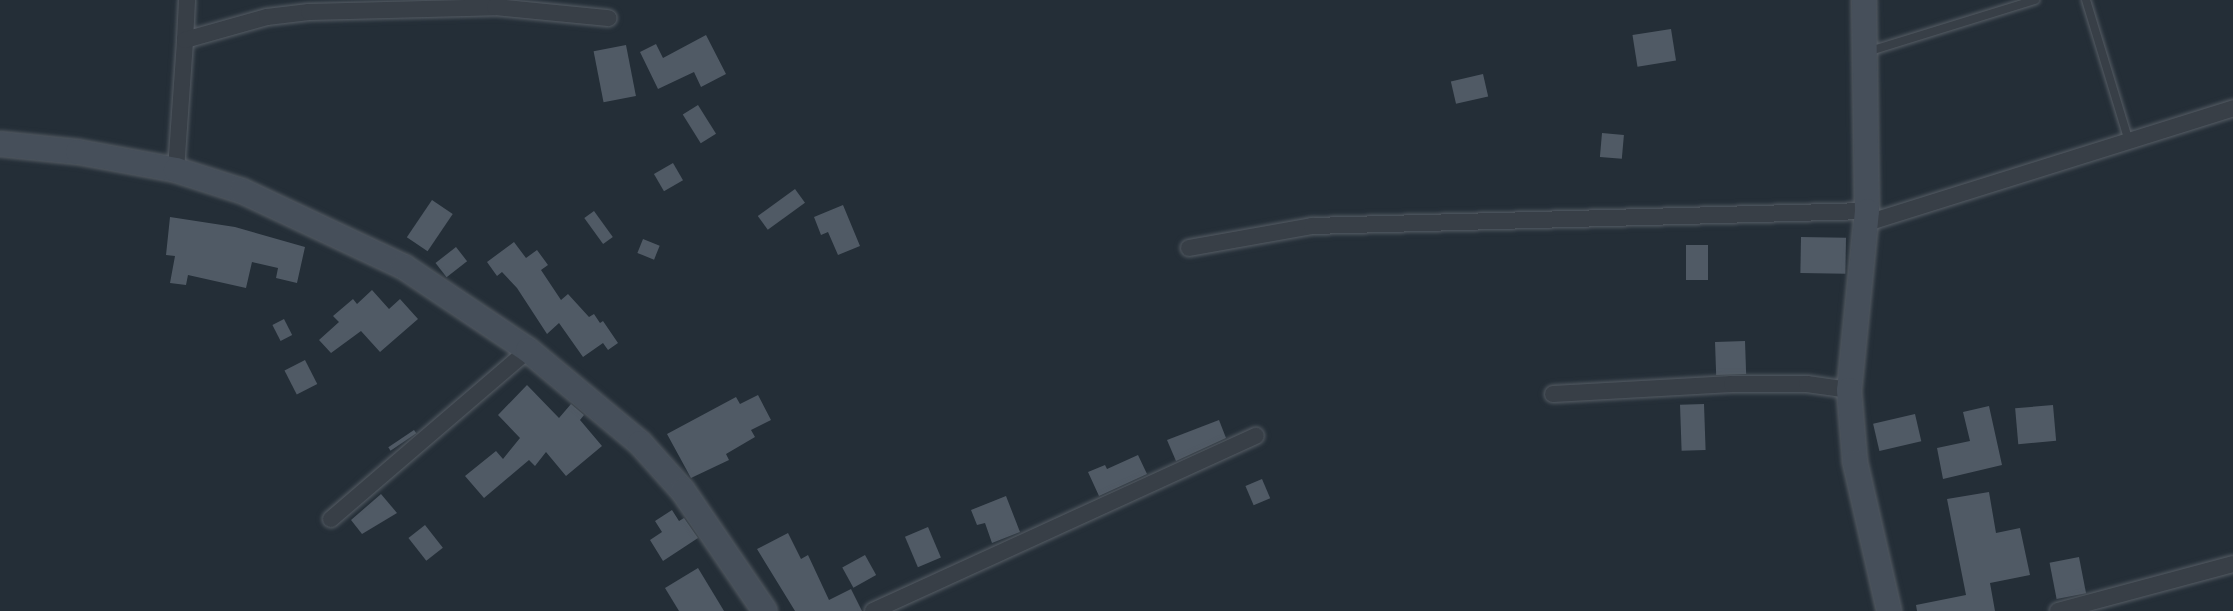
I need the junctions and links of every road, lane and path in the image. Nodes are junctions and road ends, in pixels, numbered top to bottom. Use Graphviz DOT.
graph roads {
  1 [pos="187,0"];
  2 [pos="1864,0"];
  3 [pos="2035,0"];
  4 [pos="2086,0"];
  5 [pos="499,4"];
  6 [pos="416,5"];
  7 [pos="608,18"];
  8 [pos="185,40"];
  9 [pos="1867,52"];
  10 [pos="2233,108"];
  11 [pos="2128,138"];
  12 [pos="0,144"];
  13 [pos="176,170"];
  14 [pos="1867,217"];
  15 [pos="1189,248"];
  16 [pos="528,351"];
  17 [pos="1849,390"];
  18 [pos="1553,394"];
  19 [pos="1256,436"];
  20 [pos="331,519"];
  21 [pos="2233,564"];
  22 [pos="765,611"];
  23 [pos="873,611"];
  24 [pos="1889,611"];
  25 [pos="2058,611"];
  1 -- 8 [label="street"];
  2 -- 9 [label="street"];
  3 -- 9 [label="lane"];
  4 -- 11 [label="lane"];
  5 -- 6 [label="street"];
  5 -- 7 [label="street"];
  6 -- 8 [label="street"];
  8 -- 13 [label="street"];
  9 -- 14 [label="street"];
  10 -- 11 [label="street"];
  11 -- 14 [label="street"];
  12 -- 13 [label="street"];
  13 -- 16 [label="street"];
  14 -- 15 [label="street"];
  14 -- 17 [label="street"];
  16 -- 20 [label="street"];
  16 -- 22 [label="street"];
  17 -- 18 [label="street"];
  17 -- 24 [label="street"];
  19 -- 23 [label="street"];
  21 -- 25 [label="street"];
}
